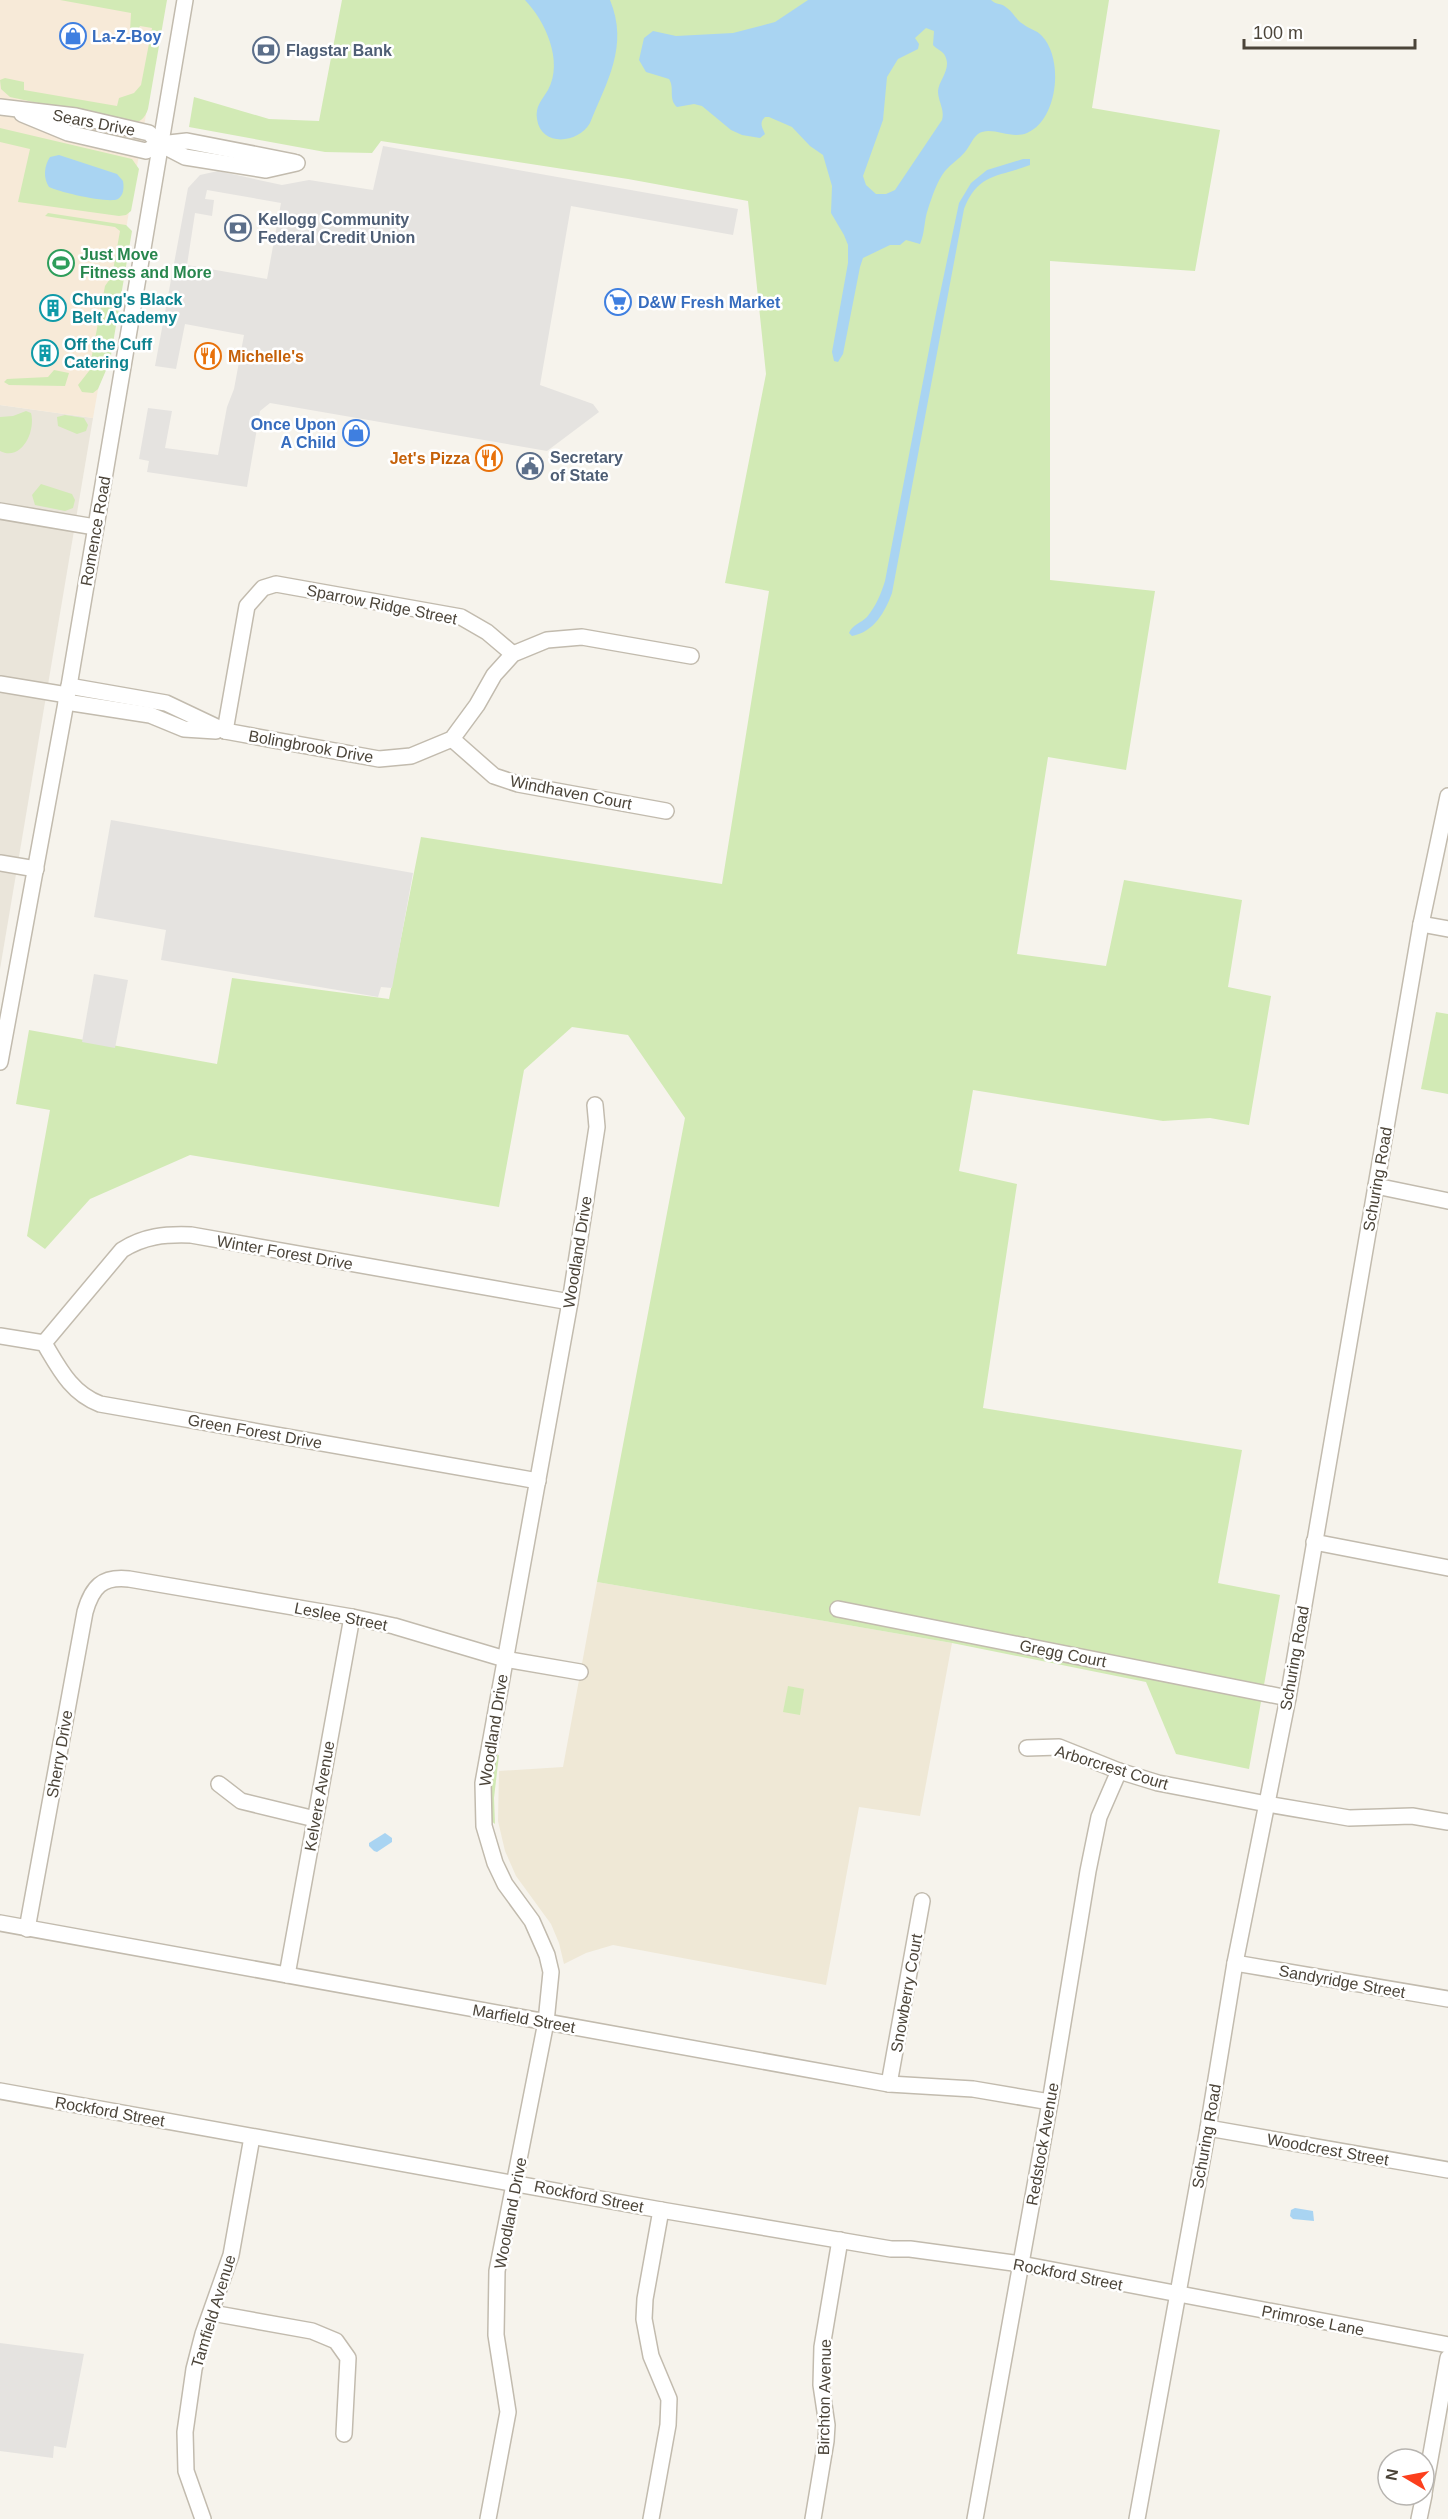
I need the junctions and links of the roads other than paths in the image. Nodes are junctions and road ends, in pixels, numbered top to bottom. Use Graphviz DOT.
graph roads {
  1 [pos="185,0"];
  2 [pos="4,107"];
  3 [pos="160,144"];
  4 [pos="0,511"];
  5 [pos="95,527"];
  6 [pos="513,654"];
  7 [pos="691,656"];
  8 [pos="0,684"];
  9 [pos="67,694"];
  10 [pos="225,731"];
  11 [pos="452,740"];
  12 [pos="1448,796"];
  13 [pos="666,811"];
  14 [pos="0,863"];
  15 [pos="36,869"];
  16 [pos="1421,924"];
  17 [pos="1448,929"];
  18 [pos="0,1062"];
  19 [pos="596,1105"];
  20 [pos="1376,1186"];
  21 [pos="1448,1201"];
  22 [pos="570,1302"];
  23 [pos="0,1336"];
  24 [pos="44,1343"];
  25 [pos="538,1481"];
  26 [pos="1314,1542"];
  27 [pos="1448,1568"];
  28 [pos="100,1584"];
  29 [pos="838,1609"];
  30 [pos="352,1617"];
  31 [pos="505,1659"];
  32 [pos="580,1672"];
  33 [pos="1287,1698"];
  34 [pos="1027,1748"];
  35 [pos="1119,1771"];
  36 [pos="219,1784"];
  37 [pos="1267,1804"];
  38 [pos="315,1819"];
  39 [pos="1448,1822"];
  40 [pos="922,1901"];
  41 [pos="0,1923"];
  42 [pos="27,1929"];
  43 [pos="1235,1963"];
  44 [pos="287,1976"];
  45 [pos="1448,2000"];
  46 [pos="546,2022"];
  47 [pos="889,2084"];
  48 [pos="0,2091"];
  49 [pos="1050,2102"];
  50 [pos="1208,2128"];
  51 [pos="252,2137"];
  52 [pos="1448,2170"];
  53 [pos="516,2183"];
  54 [pos="661,2210"];
  55 [pos="840,2240"];
  56 [pos="1021,2264"];
  57 [pos="1178,2295"];
  58 [pos="212,2313"];
  59 [pos="1448,2345"];
  60 [pos="1448,2358"];
  61 [pos="344,2434"];
  62 [pos="1432,2447"];
  63 [pos="203,2519"];
  64 [pos="488,2519"];
  65 [pos="651,2519"];
  66 [pos="813,2519"];
  67 [pos="975,2519"];
  68 [pos="1137,2519"];
  1 -- 3 [label="street, Romence Road"];
  2 -- 3 [label="street, Sears Drive"];
  3 -- 3 [label="street, Sears Drive"];
  3 -- 5 [label="street, Romence Road"];
  4 -- 5 [label="street"];
  5 -- 9 [label="street, Romence Road"];
  6 -- 7 [label="street"];
  6 -- 10 [label="street, Sparrow Ridge Street"];
  6 -- 11 [label="street"];
  8 -- 9 [label="street, Bolingbrook Drive"];
  9 -- 10 [label="street, Bolingbrook Drive"];
  9 -- 15 [label="street, Romence Road"];
  10 -- 11 [label="street, Bolingbrook Drive"];
  11 -- 13 [label="street, Windhaven Court"];
  12 -- 16 [label="street, Schuring Road"];
  14 -- 15 [label="street"];
  15 -- 18 [label="street, Romence Road"];
  16 -- 17 [label="street"];
  16 -- 20 [label="street, Schuring Road"];
  19 -- 22 [label="street, Woodland Drive"];
  20 -- 21 [label="street"];
  20 -- 26 [label="street, Schuring Road"];
  22 -- 24 [label="street, Winter Forest Drive"];
  22 -- 25 [label="street, Woodland Drive"];
  23 -- 24 [label="street"];
  24 -- 25 [label="street, Green Forest Drive"];
  25 -- 31 [label="street, Woodland Drive"];
  26 -- 27 [label="street"];
  26 -- 33 [label="street, Schuring Road"];
  28 -- 30 [label="street, Leslee Street"];
  28 -- 42 [label="street, Sherry Drive"];
  29 -- 33 [label="street, Gregg Court"];
  30 -- 31 [label="street, Leslee Street"];
  30 -- 38 [label="street, Kelvere Avenue"];
  31 -- 32 [label="street, Leslee Street"];
  31 -- 46 [label="street, Woodland Drive"];
  33 -- 37 [label="street, Schuring Road"];
  34 -- 35 [label="street, Arborcrest Court"];
  35 -- 37 [label="street, Arborcrest Court"];
  35 -- 49 [label="street, Redstock Avenue"];
  36 -- 38 [label="street"];
  37 -- 39 [label="street, Arborcrest Court"];
  37 -- 43 [label="street, Schuring Road"];
  38 -- 44 [label="street, Kelvere Avenue"];
  40 -- 47 [label="street, Snowberry Court"];
  41 -- 42 [label="street, Marfield Street"];
  42 -- 44 [label="street, Marfield Street"];
  43 -- 45 [label="street, Sandyridge Street"];
  43 -- 50 [label="street, Schuring Road"];
  44 -- 46 [label="street, Marfield Street"];
  46 -- 47 [label="street, Marfield Street"];
  46 -- 53 [label="street, Woodland Drive"];
  47 -- 49 [label="street, Marfield Street"];
  48 -- 51 [label="street, Rockford Street"];
  49 -- 56 [label="street, Redstock Avenue"];
  50 -- 52 [label="street, Woodcrest Street"];
  50 -- 57 [label="street, Schuring Road"];
  51 -- 53 [label="street, Rockford Street"];
  51 -- 58 [label="street, Tamfield Avenue"];
  53 -- 54 [label="street, Rockford Street"];
  53 -- 64 [label="street, Woodland Drive"];
  54 -- 55 [label="street, Rockford Street"];
  54 -- 65 [label="street"];
  55 -- 56 [label="street, Rockford Street"];
  55 -- 66 [label="street, Birchton Avenue"];
  56 -- 57 [label="street, Rockford Street"];
  56 -- 67 [label="street, Redstock Avenue"];
  57 -- 59 [label="street, Primrose Lane"];
  57 -- 68 [label="street, Schuring Road"];
  58 -- 61 [label="street"];
  58 -- 63 [label="street, Tamfield Avenue"];
  60 -- 62 [label="street"];
}
